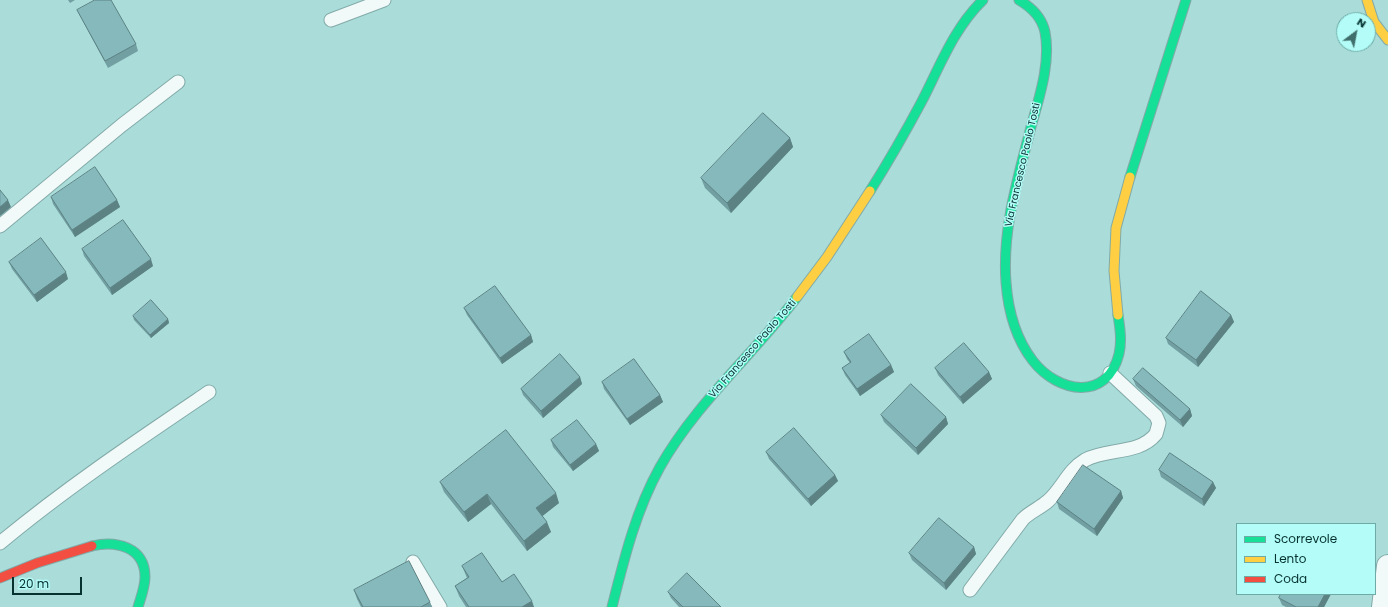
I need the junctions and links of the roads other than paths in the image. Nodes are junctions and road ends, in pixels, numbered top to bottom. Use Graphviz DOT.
graph roads {
  1 [pos="384,0"];
  2 [pos="983,0"];
  3 [pos="1018,0"];
  4 [pos="1186,0"];
  5 [pos="1367,0"];
  6 [pos="332,20"];
  7 [pos="1388,40"];
  8 [pos="178,82"];
  9 [pos="0,226"];
  10 [pos="1110,373"];
  11 [pos="209,392"];
  12 [pos="0,543"];
  13 [pos="413,562"];
  14 [pos="1388,566"];
  15 [pos="0,578"];
  16 [pos="970,590"];
  17 [pos="138,607"];
  18 [pos="440,607"];
  19 [pos="612,607"];
  20 [pos="1383,607"];
  1 -- 6 [label="lane"];
  2 -- 19 [label="main road, Via Francesco Paolo Tosti"];
  3 -- 10 [label="main road, Via Francesco Paolo Tosti"];
  4 -- 10 [label="main road, Via Francesco Paolo Tosti"];
  5 -- 7 [label="main road"];
  8 -- 9 [label="lane"];
  10 -- 16 [label="lane"];
  11 -- 12 [label="lane"];
  13 -- 18 [label="lane"];
  14 -- 20 [label="street"];
  15 -- 17 [label="main road"];
}
